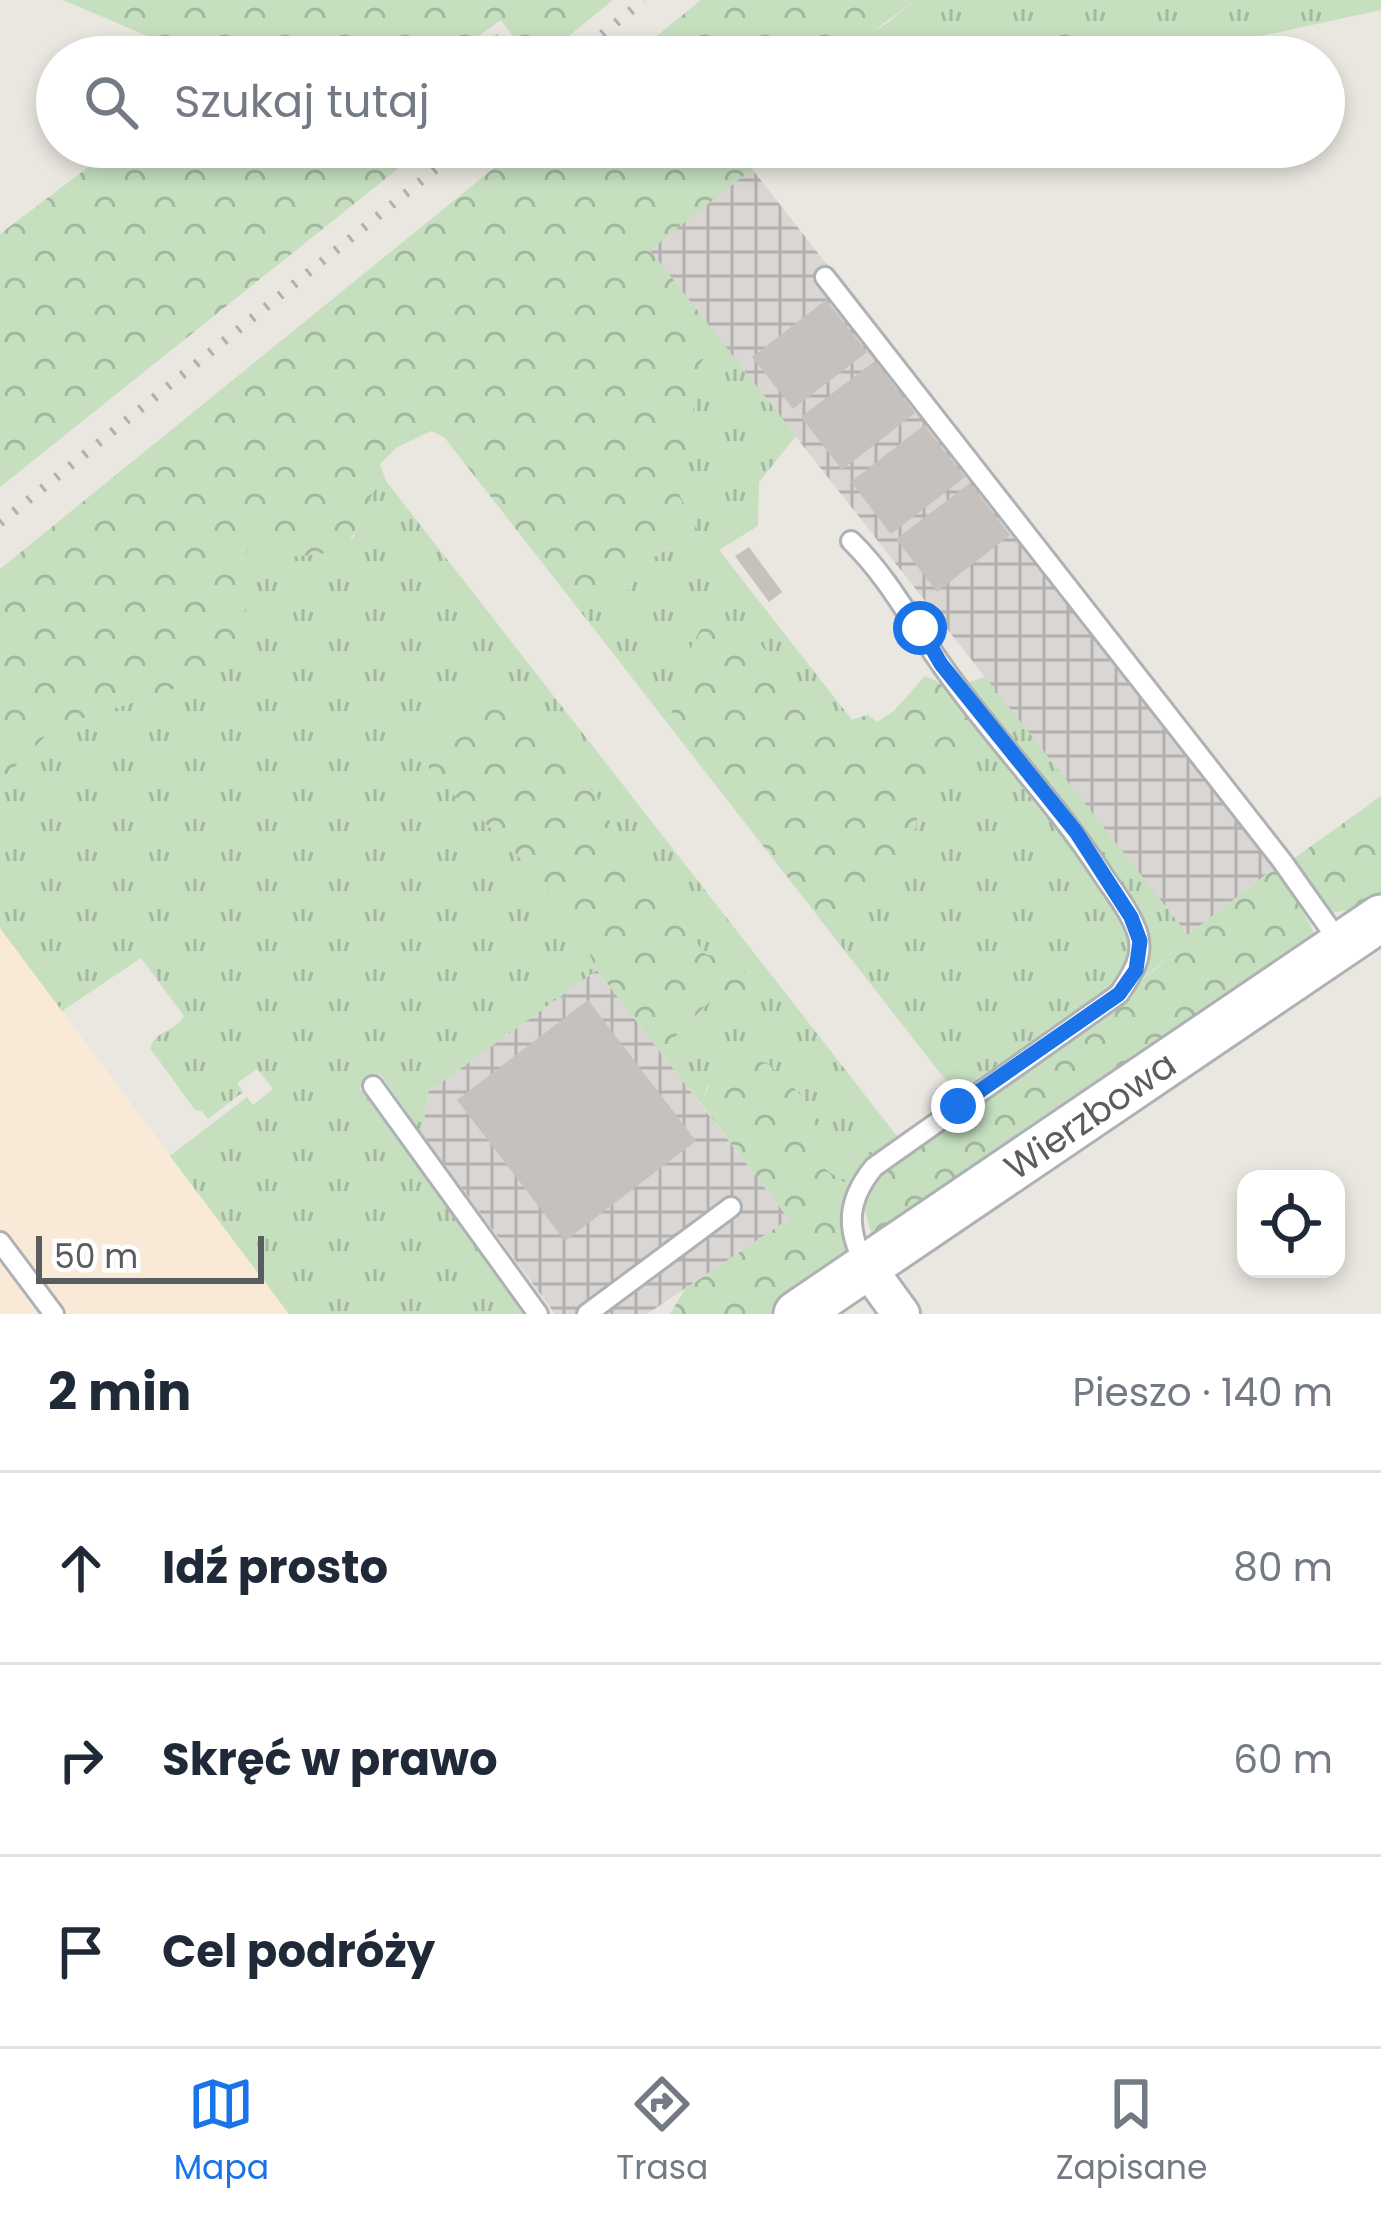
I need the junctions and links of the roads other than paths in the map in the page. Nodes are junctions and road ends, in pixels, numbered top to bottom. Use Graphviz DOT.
graph roads {
  1 [pos="825,278"];
  2 [pos="851,541"];
  3 [pos="1381,918"];
  4 [pos="1341,945"];
  5 [pos="373,1086"];
  6 [pos="731,1208"];
  7 [pos="0,1242"];
  8 [pos="866,1266"];
  9 [pos="54,1314"];
  10 [pos="538,1314"];
  11 [pos="586,1314"];
  12 [pos="797,1314"];
  13 [pos="902,1314"];
  1 -- 4 [label="lane"];
  2 -- 8 [label="lane"];
  3 -- 4 [label="street, Wierzbowa"];
  4 -- 8 [label="street, Wierzbowa"];
  5 -- 10 [label="lane"];
  6 -- 11 [label="lane"];
  7 -- 9 [label="lane"];
  8 -- 12 [label="street, Wierzbowa"];
  8 -- 13 [label="street"];
}
